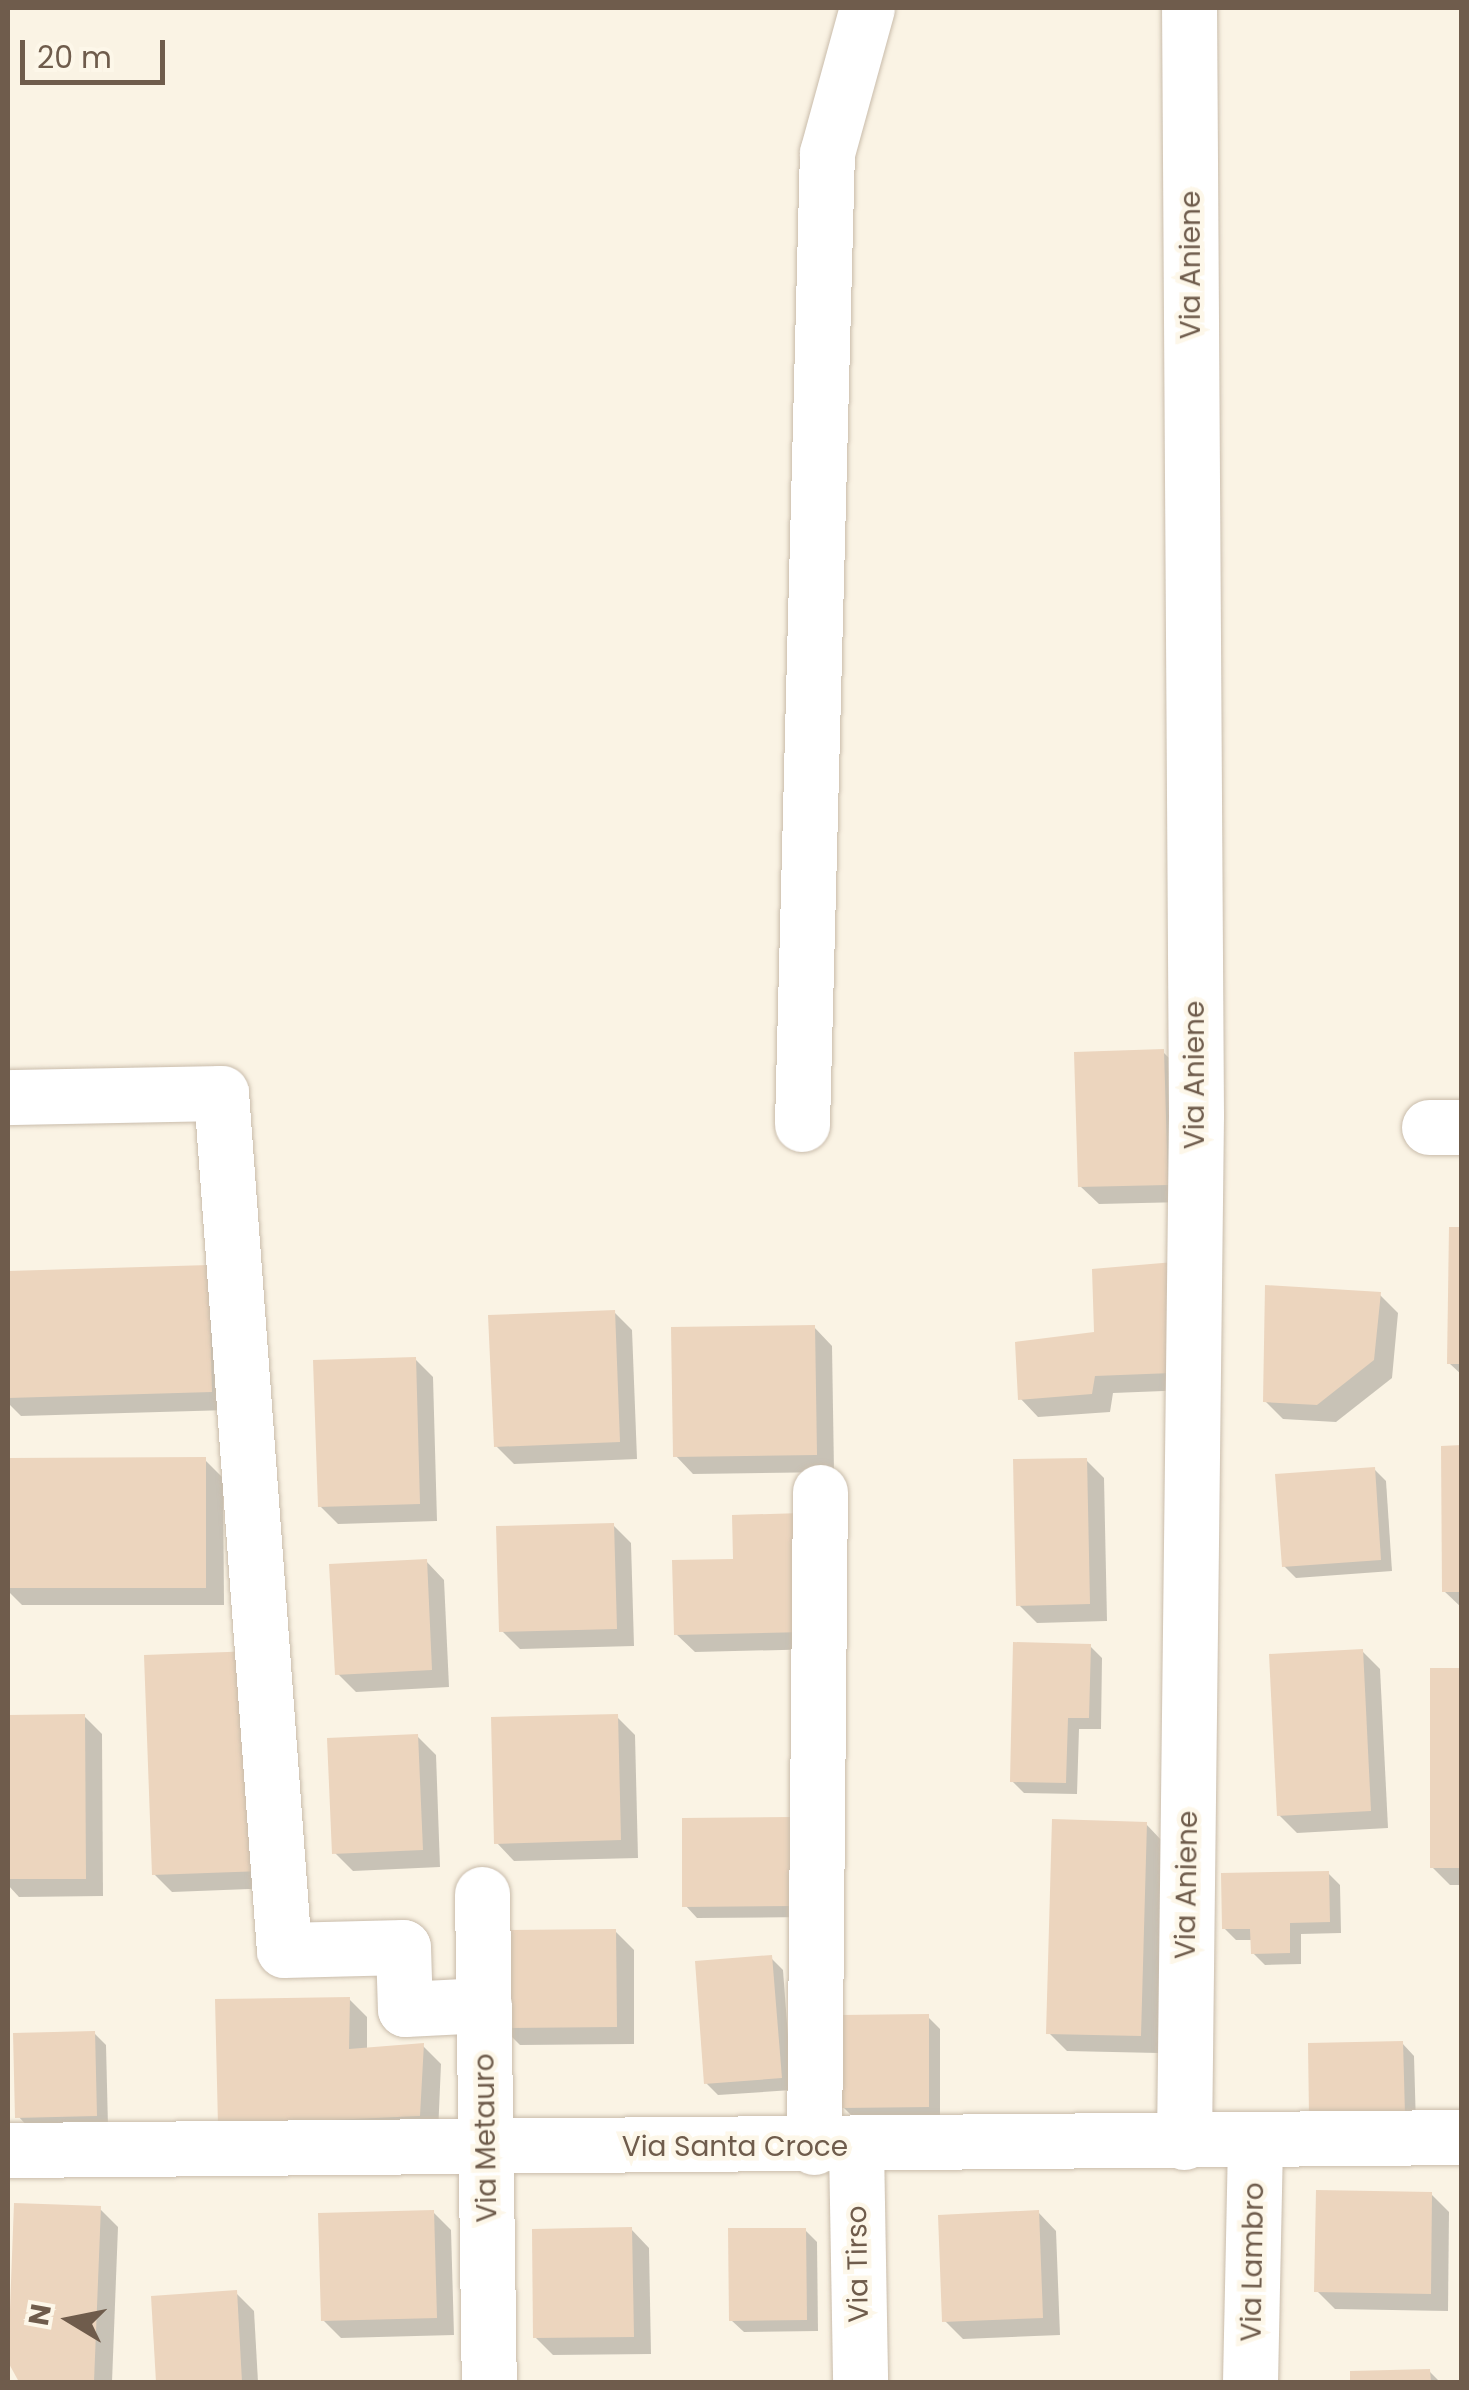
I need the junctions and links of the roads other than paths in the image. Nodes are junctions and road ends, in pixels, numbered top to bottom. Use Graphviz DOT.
graph roads {
  1 [pos="867,8"];
  2 [pos="1189,8"];
  3 [pos="8,1097"];
  4 [pos="802,1124"];
  5 [pos="820,1492"];
  6 [pos="482,1894"];
  7 [pos="484,2004"];
  8 [pos="1462,2136"];
  9 [pos="1256,2140"];
  10 [pos="1184,2142"];
  11 [pos="835,2146"];
  12 [pos="486,2148"];
  13 [pos="8,2150"];
  14 [pos="488,2382"];
  15 [pos="860,2382"];
  16 [pos="1250,2382"];
  1 -- 4 [label="street"];
  2 -- 10 [label="street, Via Aniene"];
  3 -- 7 [label="street"];
  5 -- 11 [label="street, Via Tirso"];
  6 -- 7 [label="street, Via Metauro"];
  7 -- 12 [label="street, Via Metauro"];
  8 -- 9 [label="street, Via Santa Croce"];
  9 -- 10 [label="street, Via Santa Croce"];
  9 -- 16 [label="street, Via Lambro"];
  10 -- 11 [label="street, Via Santa Croce"];
  11 -- 12 [label="street, Via Santa Croce"];
  11 -- 15 [label="street, Via Tirso"];
  12 -- 13 [label="street, Via Santa Croce"];
  12 -- 14 [label="street, Via Metauro"];
}
